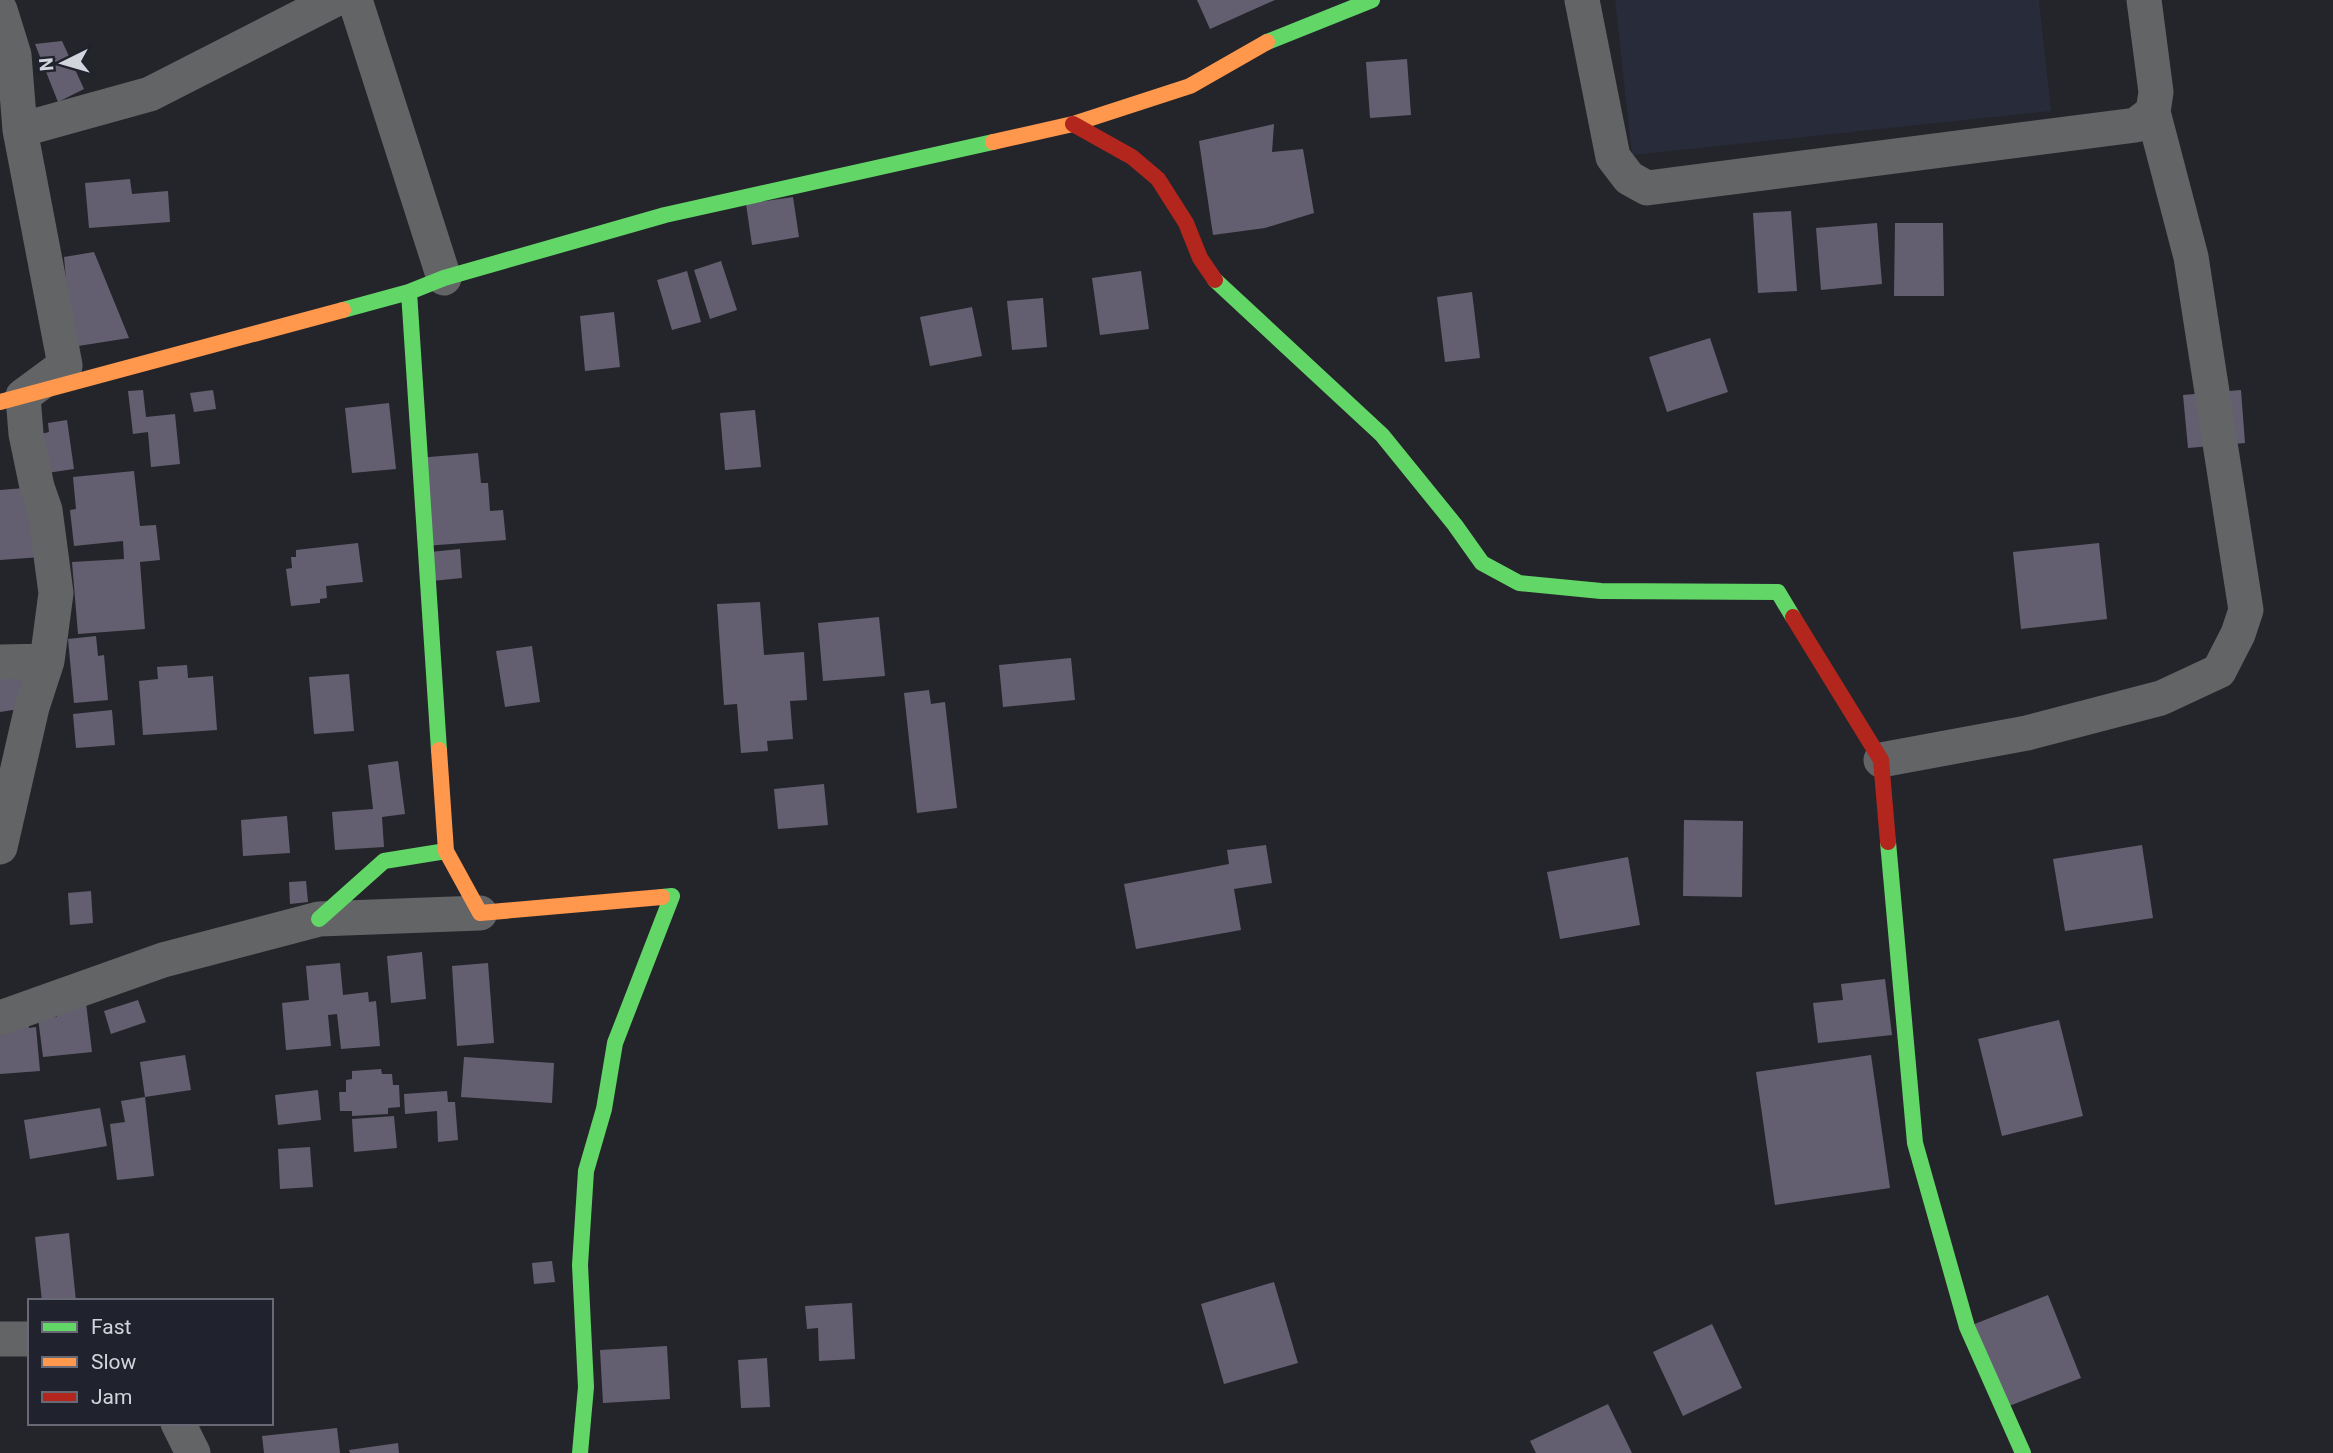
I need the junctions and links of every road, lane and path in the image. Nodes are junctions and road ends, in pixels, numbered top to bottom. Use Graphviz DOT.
graph roads {
  1 [pos="334,0"];
  2 [pos="355,0"];
  3 [pos="1372,0"];
  4 [pos="1582,0"];
  5 [pos="2144,0"];
  6 [pos="0,10"];
  7 [pos="7,57"];
  8 [pos="2153,112"];
  9 [pos="1073,124"];
  10 [pos="20,130"];
  11 [pos="444,278"];
  12 [pos="409,292"];
  13 [pos="12,399"];
  14 [pos="47,661"];
  15 [pos="0,662"];
  16 [pos="1881,760"];
  17 [pos="0,848"];
  18 [pos="446,851"];
  19 [pos="480,913"];
  20 [pos="319,919"];
  21 [pos="0,1018"];
  22 [pos="179,1425"];
  23 [pos="194,1453"];
  24 [pos="580,1453"];
  25 [pos="2023,1453"];
  1 -- 10 [label="street"];
  2 -- 11 [label="street"];
  3 -- 9 [label="street"];
  4 -- 8 [label="street"];
  5 -- 8 [label="street"];
  6 -- 7 [label="street"];
  7 -- 10 [label="street"];
  8 -- 16 [label="street"];
  9 -- 11 [label="street"];
  9 -- 16 [label="street"];
  10 -- 13 [label="street"];
  11 -- 12 [label="street"];
  12 -- 13 [label="street"];
  12 -- 18 [label="street"];
  13 -- 14 [label="street"];
  14 -- 15 [label="street"];
  14 -- 17 [label="street"];
  16 -- 25 [label="street"];
  18 -- 19 [label="street"];
  18 -- 20 [label="street"];
  19 -- 20 [label="street"];
  19 -- 24 [label="street"];
  20 -- 21 [label="street"];
  22 -- 23 [label="street"];
}
